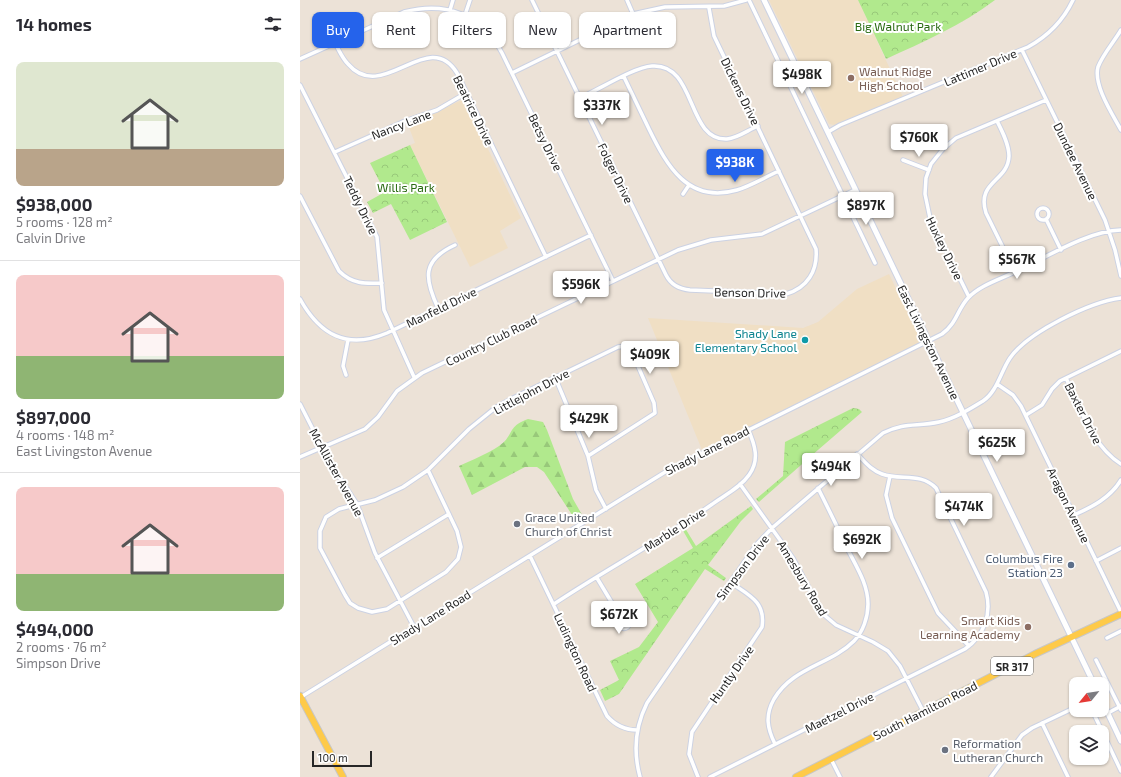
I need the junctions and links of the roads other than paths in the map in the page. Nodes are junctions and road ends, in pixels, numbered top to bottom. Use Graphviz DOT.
graph roads {
  1 [pos="453,0"];
  2 [pos="470,0"];
  3 [pos="532,0"];
  4 [pos="627,0"];
  5 [pos="747,0"];
  6 [pos="764,0"];
  7 [pos="1073,0"];
  8 [pos="709,8"];
  9 [pos="450,10"];
  10 [pos="456,12"];
  11 [pos="466,12"];
  12 [pos="632,12"];
  13 [pos="642,12"];
  14 [pos="364,30"];
  15 [pos="1121,30"];
  16 [pos="579,40"];
  17 [pos="325,48"];
  18 [pos="338,48"];
  19 [pos="499,48"];
  20 [pos="1022,50"];
  21 [pos="557,51"];
  22 [pos="300,59"];
  23 [pos="512,73"];
  24 [pos="624,77"];
  25 [pos="300,85"];
  26 [pos="466,93"];
  27 [pos="580,98"];
  28 [pos="1046,100"];
  29 [pos="997,121"];
  30 [pos="758,126"];
  31 [pos="1121,130"];
  32 [pos="828,132"];
  33 [pos="335,152"];
  34 [pos="903,160"];
  35 [pos="929,170"];
  36 [pos="779,171"];
  37 [pos="689,185"];
  38 [pos="855,190"];
  39 [pos="683,194"];
  40 [pos="300,196"];
  41 [pos="843,196"];
  42 [pos="800,216"];
  43 [pos="1046,219"];
  44 [pos="1121,230"];
  45 [pos="1110,231"];
  46 [pos="591,235"];
  47 [pos="455,245"];
  48 [pos="1061,250"];
  49 [pos="546,257"];
  50 [pos="658,260"];
  51 [pos="875,263"];
  52 [pos="1015,272"];
  53 [pos="1121,276"];
  54 [pos="613,281"];
  55 [pos="382,283"];
  56 [pos="969,297"];
  57 [pos="1121,298"];
  58 [pos="300,299"];
  59 [pos="438,308"];
  60 [pos="392,330"];
  61 [pos="348,340"];
  62 [pos="928,341"];
  63 [pos="1121,351"];
  64 [pos="346,375"];
  65 [pos="414,377"];
  66 [pos="555,377"];
  67 [pos="1066,378"];
  68 [pos="997,384"];
  69 [pos="300,404"];
  70 [pos="963,412"];
  71 [pos="1026,415"];
  72 [pos="748,429"];
  73 [pos="323,447"];
  74 [pos="857,454"];
  75 [pos="300,456"];
  76 [pos="588,456"];
  77 [pos="1121,464"];
  78 [pos="428,470"];
  79 [pos="890,476"];
  80 [pos="1121,480"];
  81 [pos="740,484"];
  82 [pos="818,488"];
  83 [pos="357,504"];
  84 [pos="606,509"];
  85 [pos="449,514"];
  86 [pos="1074,515"];
  87 [pos="772,528"];
  88 [pos="1121,548"];
  89 [pos="530,556"];
  90 [pos="377,558"];
  91 [pos="1096,561"];
  92 [pos="597,578"];
  93 [pos="730,582"];
  94 [pos="1121,599"];
  95 [pos="400,601"];
  96 [pos="1116,602"];
  97 [pos="554,604"];
  98 [pos="1121,613"];
  99 [pos="621,618"];
  100 [pos="414,627"];
  101 [pos="1121,631"];
  102 [pos="858,636"];
  103 [pos="1071,637"];
  104 [pos="1107,638"];
  105 [pos="969,646"];
  106 [pos="1096,660"];
  107 [pos="1091,677"];
  108 [pos="906,678"];
  109 [pos="300,697"];
  110 [pos="1120,708"];
  111 [pos="1069,710"];
  112 [pos="923,711"];
  113 [pos="1109,713"];
  114 [pos="1109,715"];
  115 [pos="1095,717"];
  116 [pos="1042,723"];
  117 [pos="637,730"];
  118 [pos="1121,740"];
  119 [pos="775,744"];
  120 [pos="831,759"];
  121 [pos="1121,771"];
  122 [pos="993,776"];
  123 [pos="343,777"];
  124 [pos="640,777"];
  125 [pos="698,777"];
  126 [pos="710,777"];
  127 [pos="796,777"];
  128 [pos="840,777"];
  129 [pos="1068,777"];
  1 -- 9 [label="street"];
  2 -- 11 [label="street"];
  3 -- 21 [label="street, Folger Drive"];
  4 -- 12 [label="street"];
  5 -- 8 [label="street"];
  5 -- 41 [label="street"];
  6 -- 32 [label="main road, East Livingston Avenue"];
  7 -- 20 [label="street, Lattimer Drive"];
  8 -- 13 [label="street"];
  8 -- 30 [label="street, Dickens Drive"];
  9 -- 10 [label="street, Betsy Drive"];
  9 -- 14 [label="street, Betsy Drive"];
  15 -- 31 [label="street"];
  16 -- 21 [label="street"];
  17 -- 22 [label="street, Betsy Drive"];
  18 -- 26 [label="street, Beatrice Drive"];
  19 -- 23 [label="street, Betsy Drive"];
  20 -- 28 [label="street, Dundee Avenue"];
  20 -- 32 [label="street, Lattimer Drive"];
  21 -- 23 [label="street"];
  21 -- 27 [label="street, Folger Drive"];
  23 -- 46 [label="street, Betsy Drive"];
  24 -- 27 [label="street"];
  24 -- 30 [label="street"];
  24 -- 37 [label="street"];
  25 -- 33 [label="street, Teddy Drive"];
  26 -- 33 [label="street, Nancy Lane"];
  26 -- 49 [label="street, Beatrice Drive"];
  27 -- 50 [label="street, Folger Drive"];
  28 -- 29 [label="street, Huxley Drive"];
  28 -- 45 [label="street, Dundee Avenue"];
  29 -- 35 [label="street, Huxley Drive"];
  29 -- 52 [label="street"];
  30 -- 36 [label="street, Dickens Drive"];
  32 -- 38 [label="main road, East Livingston Avenue"];
  33 -- 55 [label="street, Teddy Drive"];
  34 -- 35 [label="street"];
  35 -- 56 [label="street, Huxley Drive"];
  36 -- 37 [label="street"];
  36 -- 42 [label="street, Dickens Drive"];
  37 -- 39 [label="street"];
  38 -- 41 [label="street, Country Club Road"];
  38 -- 62 [label="main road, East Livingston Avenue"];
  40 -- 55 [label="street"];
  41 -- 42 [label="street, Country Club Road"];
  41 -- 51 [label="street"];
  42 -- 50 [label="street, Country Club Road"];
  42 -- 50 [label="street, Benson Drive"];
  43 -- 48 [label="street"];
  44 -- 45 [label="street, Shady Lane Road"];
  45 -- 48 [label="street, Shady Lane Road"];
  45 -- 53 [label="street, Dundee Avenue"];
  46 -- 49 [label="street, Manfeld Drive"];
  46 -- 54 [label="street, Betsy Drive"];
  47 -- 59 [label="street"];
  48 -- 52 [label="street, Shady Lane Road"];
  49 -- 59 [label="street, Manfeld Drive"];
  50 -- 54 [label="street, Country Club Road"];
  52 -- 56 [label="street, Shady Lane Road"];
  54 -- 65 [label="street, Country Club Road"];
  55 -- 60 [label="street, Teddy Drive"];
  56 -- 62 [label="street, Shady Lane Road"];
  57 -- 68 [label="street, Simpson Drive"];
  58 -- 61 [label="street, Manfeld Drive"];
  59 -- 60 [label="street, Manfeld Drive"];
  60 -- 61 [label="street, Manfeld Drive"];
  60 -- 65 [label="street, Teddy Drive"];
  61 -- 64 [label="street"];
  62 -- 70 [label="main road, East Livingston Avenue"];
  62 -- 72 [label="street, Shady Lane Road"];
  63 -- 67 [label="street"];
  65 -- 73 [label="street, Country Club Road"];
  66 -- 76 [label="street"];
  66 -- 76 [label="street, Littlejohn Drive"];
  66 -- 78 [label="street, Littlejohn Drive"];
  67 -- 71 [label="street"];
  67 -- 77 [label="street, Baxter Drive"];
  68 -- 70 [label="street, Simpson Drive"];
  68 -- 71 [label="street, Aragon Avenue"];
  69 -- 73 [label="street, McAllister Avenue"];
  70 -- 74 [label="street, Simpson Drive"];
  70 -- 103 [label="main road, East Livingston Avenue"];
  71 -- 86 [label="street, Aragon Avenue"];
  72 -- 81 [label="street, Marble Drive"];
  72 -- 84 [label="street, Shady Lane Road"];
  73 -- 75 [label="street, Country Club Road"];
  73 -- 83 [label="street, McAllister Avenue"];
  74 -- 79 [label="street"];
  74 -- 82 [label="street, Simpson Drive"];
  76 -- 84 [label="street"];
  78 -- 83 [label="street, Littlejohn Drive"];
  78 -- 85 [label="street"];
  79 -- 105 [label="street"];
  79 -- 105 [label="street"];
  80 -- 86 [label="street"];
  81 -- 87 [label="street, Amesbury Road"];
  81 -- 92 [label="street, Marble Drive"];
  82 -- 87 [label="street, Simpson Drive"];
  82 -- 102 [label="street"];
  83 -- 90 [label="street, McAllister Avenue"];
  83 -- 95 [label="street, Littlejohn Drive"];
  84 -- 89 [label="street, Shady Lane Road"];
  85 -- 90 [label="street"];
  85 -- 95 [label="street"];
  86 -- 91 [label="street, Aragon Avenue"];
  87 -- 93 [label="street, Simpson Drive"];
  87 -- 102 [label="street, Amesbury Road"];
  88 -- 91 [label="street"];
  89 -- 97 [label="street, Ludington Road"];
  89 -- 100 [label="street, Shady Lane Road"];
  90 -- 95 [label="street, McAllister Avenue"];
  91 -- 96 [label="street, Aragon Avenue"];
  92 -- 97 [label="street, Marble Drive"];
  92 -- 99 [label="street"];
  93 -- 117 [label="street, Simpson Drive"];
  93 -- 125 [label="street, Huntly Drive"];
  94 -- 96 [label="street"];
  95 -- 100 [label="street, McAllister Avenue"];
  96 -- 98 [label="street, Aragon Avenue"];
  97 -- 117 [label="street, Ludington Road"];
  98 -- 103 [label="main road, South Hamilton Road / SR 317"];
  100 -- 109 [label="street, Shady Lane Road"];
  101 -- 104 [label="street"];
  102 -- 108 [label="street, Amesbury Road"];
  102 -- 119 [label="street"];
  103 -- 107 [label="main road, East Livingston Avenue"];
  103 -- 112 [label="main road, South Hamilton Road / SR 317"];
  105 -- 108 [label="street, Maetzel Drive"];
  106 -- 110 [label="street"];
  108 -- 112 [label="street, Amesbury Road"];
  108 -- 119 [label="street, Maetzel Drive"];
  109 -- 123 [label="main road"];
  110 -- 113 [label="street"];
  111 -- 116 [label="street"];
  112 -- 120 [label="main road, South Hamilton Road / SR 317"];
  114 -- 118 [label="main road"];
  115 -- 121 [label="street"];
  116 -- 122 [label="street"];
  116 -- 129 [label="street"];
  117 -- 124 [label="street, Simpson Drive"];
  119 -- 126 [label="street, Maetzel Drive"];
  120 -- 127 [label="main road, South Hamilton Road / SR 317"];
  120 -- 128 [label="street"];
}
